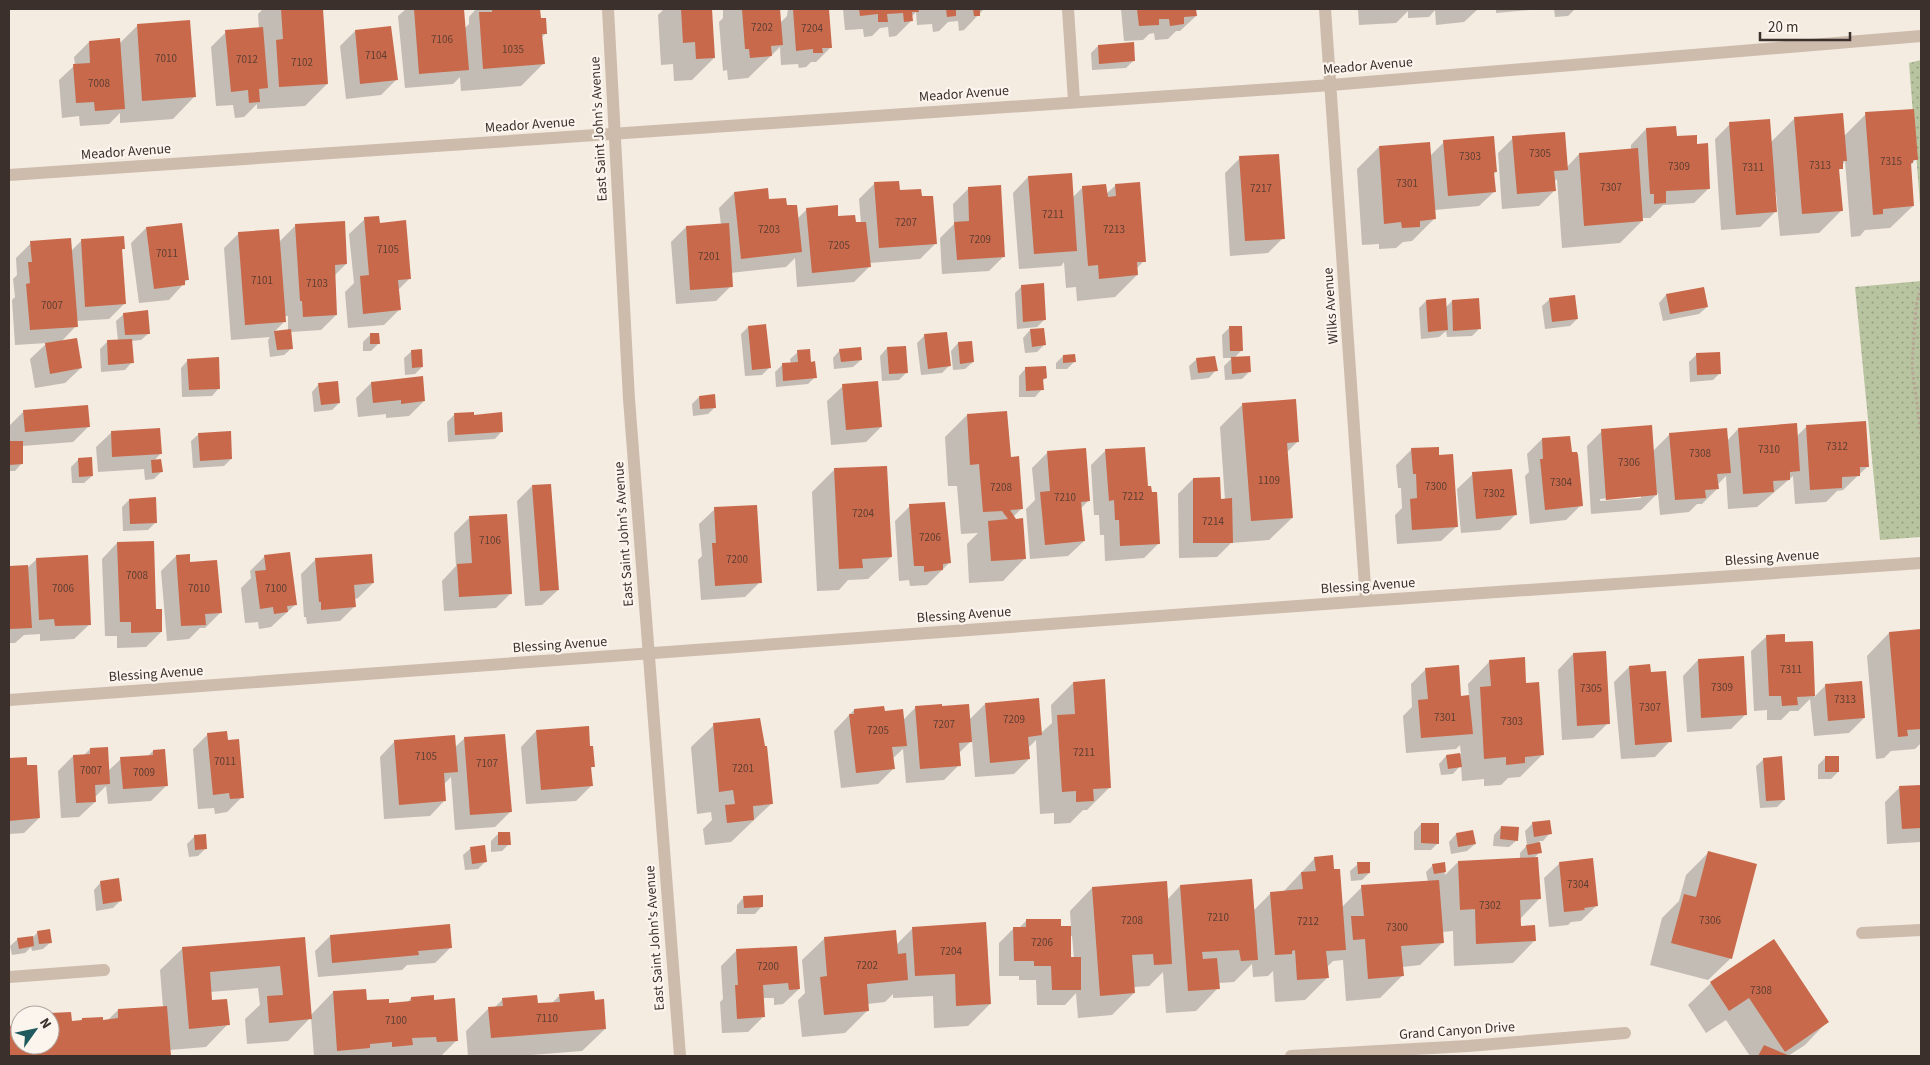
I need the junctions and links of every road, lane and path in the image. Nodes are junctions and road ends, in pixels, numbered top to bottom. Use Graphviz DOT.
graph roads {
  1 [pos="608,9"];
  2 [pos="1068,9"];
  3 [pos="1325,9"];
  4 [pos="1921,36"];
  5 [pos="1331,85"];
  6 [pos="1074,102"];
  7 [pos="615,135"];
  8 [pos="9,175"];
  9 [pos="1921,288"];
  10 [pos="1921,434"];
  11 [pos="1921,563"];
  12 [pos="1366,601"];
  13 [pos="649,654"];
  14 [pos="9,700"];
  15 [pos="1921,930"];
  16 [pos="1862,933"];
  17 [pos="104,970"];
  18 [pos="9,977"];
  19 [pos="1625,1033"];
  20 [pos="1468,1051"];
  21 [pos="680,1056"];
  22 [pos="1292,1056"];
  1 -- 7 [label="street, East Saint John's Avenue"];
  2 -- 6 [label="street"];
  3 -- 5 [label="street, Wilks Avenue"];
  4 -- 5 [label="street, Meador Avenue"];
  5 -- 6 [label="street, Meador Avenue"];
  5 -- 12 [label="street, Wilks Avenue"];
  6 -- 7 [label="street, Meador Avenue"];
  7 -- 8 [label="street, Meador Avenue"];
  7 -- 13 [label="street, East Saint John's Avenue"];
  9 -- 10 [label="path"];
  11 -- 12 [label="street, Blessing Avenue"];
  12 -- 13 [label="street, Blessing Avenue"];
  13 -- 14 [label="street, Blessing Avenue"];
  13 -- 21 [label="street, East Saint John's Avenue"];
  15 -- 16 [label="street"];
  17 -- 18 [label="street"];
  19 -- 20 [label="street, Grand Canyon Drive"];
  20 -- 22 [label="street, Grand Canyon Drive"];
}
